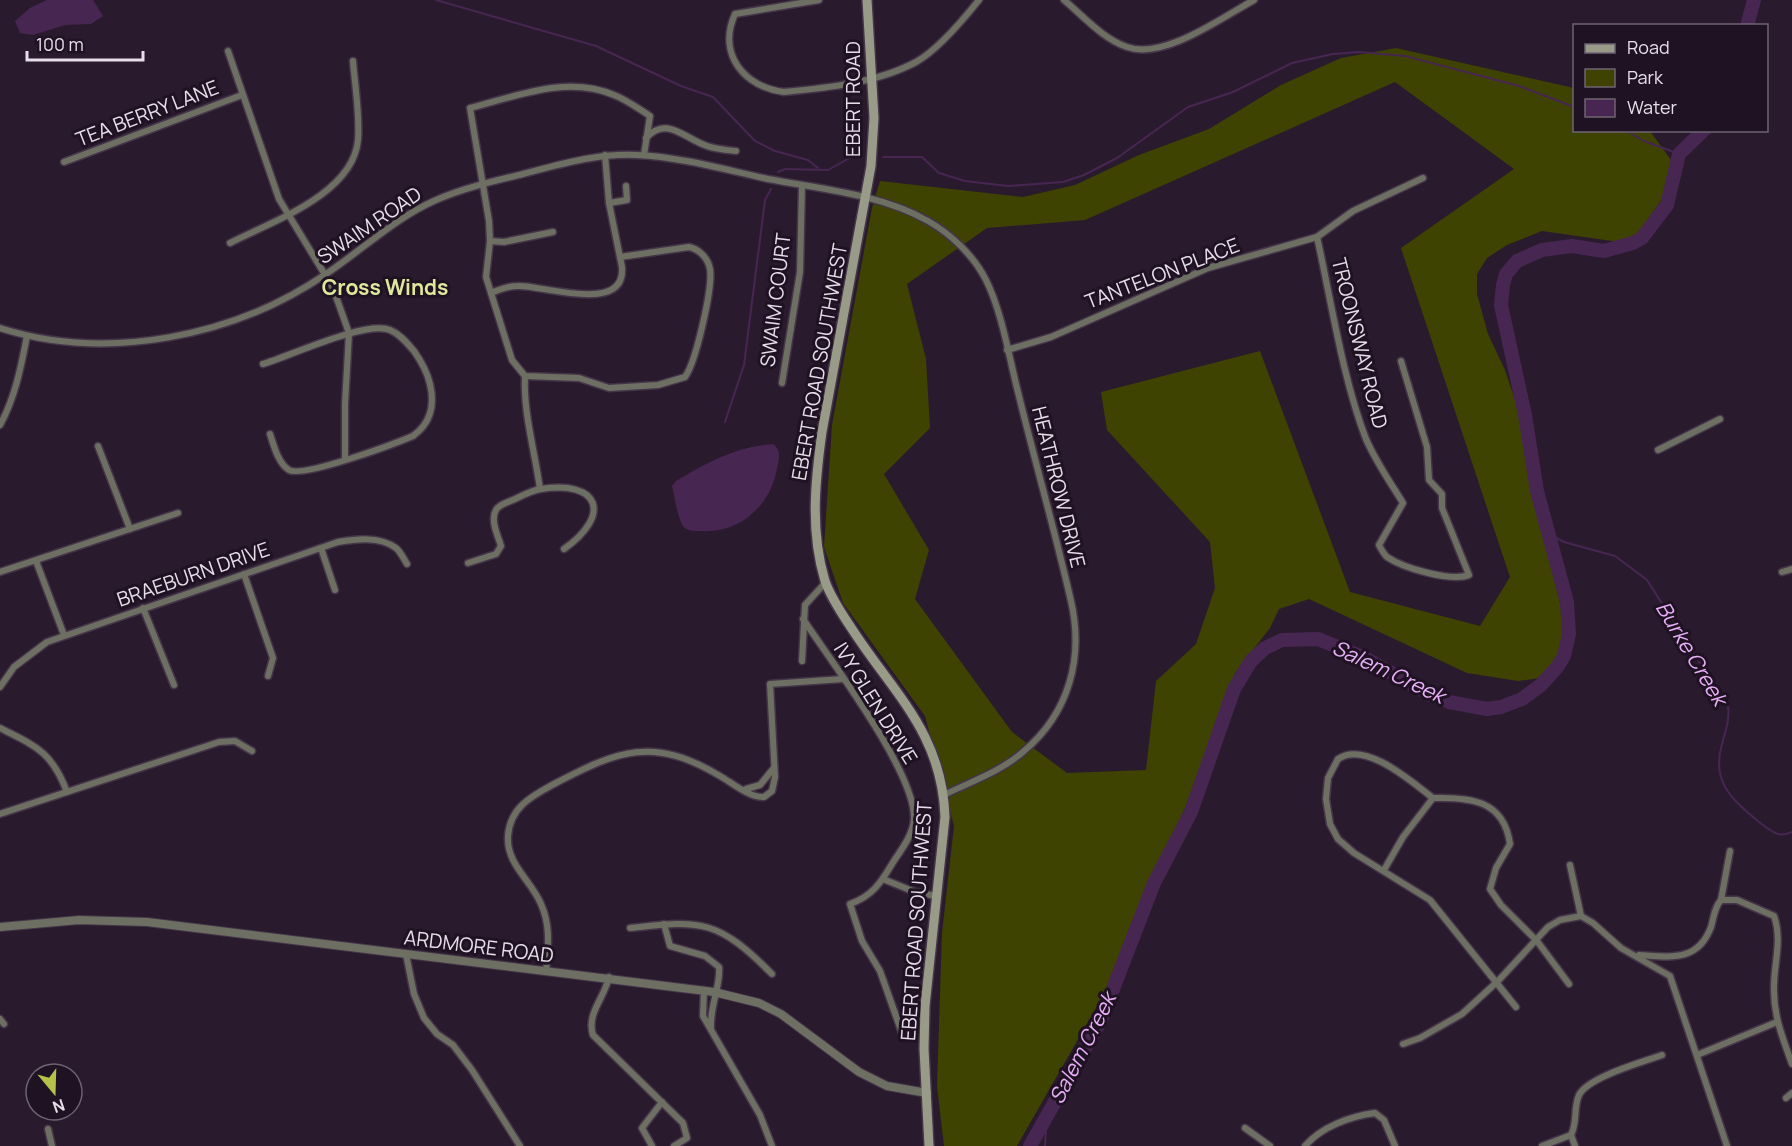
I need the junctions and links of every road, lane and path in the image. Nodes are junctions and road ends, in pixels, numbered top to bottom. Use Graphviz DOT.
graph roads {
  1 [pos="819,0"];
  2 [pos="867,0"];
  3 [pos="979,0"];
  4 [pos="1064,0"];
  5 [pos="1254,0"];
  6 [pos="228,51"];
  7 [pos="352,61"];
  8 [pos="873,78"];
  9 [pos="242,95"];
  10 [pos="646,138"];
  11 [pos="736,151"];
  12 [pos="605,155"];
  13 [pos="644,155"];
  14 [pos="64,162"];
  15 [pos="1423,178"];
  16 [pos="482,184"];
  17 [pos="802,185"];
  18 [pos="626,186"];
  19 [pos="864,198"];
  20 [pos="609,203"];
  21 [pos="287,214"];
  22 [pos="553,232"];
  23 [pos="1317,237"];
  24 [pos="490,241"];
  25 [pos="230,243"];
  26 [pos="620,257"];
  27 [pos="325,275"];
  28 [pos="492,293"];
  29 [pos="0,328"];
  30 [pos="349,333"];
  31 [pos="27,336"];
  32 [pos="1008,350"];
  33 [pos="1401,361"];
  34 [pos="262,364"];
  35 [pos="525,376"];
  36 [pos="782,383"];
  37 [pos="1720,419"];
  38 [pos="0,425"];
  39 [pos="270,434"];
  40 [pos="98,446"];
  41 [pos="1658,450"];
  42 [pos="345,460"];
  43 [pos="540,489"];
  44 [pos="178,513"];
  45 [pos="130,529"];
  46 [pos="321,548"];
  47 [pos="564,549"];
  48 [pos="36,561"];
  49 [pos="468,563"];
  50 [pos="406,564"];
  51 [pos="1792,569"];
  52 [pos="0,572"];
  53 [pos="1782,572"];
  54 [pos="244,574"];
  55 [pos="826,582"];
  56 [pos="335,590"];
  57 [pos="143,608"];
  58 [pos="803,619"];
  59 [pos="64,635"];
  60 [pos="802,662"];
  61 [pos="268,676"];
  62 [pos="843,679"];
  63 [pos="174,685"];
  64 [pos="0,687"];
  65 [pos="0,728"];
  66 [pos="252,752"];
  67 [pos="773,769"];
  68 [pos="742,789"];
  69 [pos="67,792"];
  70 [pos="944,795"];
  71 [pos="1433,798"];
  72 [pos="0,814"];
  73 [pos="1730,851"];
  74 [pos="1570,865"];
  75 [pos="1384,870"];
  76 [pos="883,879"];
  77 [pos="936,896"];
  78 [pos="1720,900"];
  79 [pos="1581,916"];
  80 [pos="664,924"];
  81 [pos="0,927"];
  82 [pos="630,928"];
  83 [pos="1537,941"];
  84 [pos="406,954"];
  85 [pos="1639,955"];
  86 [pos="546,971"];
  87 [pos="772,974"];
  88 [pos="609,977"];
  89 [pos="1497,981"];
  90 [pos="1569,984"];
  91 [pos="704,990"];
  92 [pos="714,992"];
  93 [pos="1516,1006"];
  94 [pos="1777,1022"];
  95 [pos="711,1027"];
  96 [pos="903,1033"];
  97 [pos="1403,1044"];
  98 [pos="1662,1054"];
  99 [pos="1697,1055"];
  100 [pos="1792,1064"];
  101 [pos="927,1093"];
  102 [pos="1792,1093"];
  103 [pos="1786,1098"];
  104 [pos="662,1102"];
  105 [pos="1245,1128"];
  106 [pos="48,1129"];
  107 [pos="1571,1135"];
  108 [pos="52,1146"];
  109 [pos="520,1146"];
  110 [pos="652,1146"];
  111 [pos="674,1146"];
  112 [pos="772,1146"];
  113 [pos="929,1146"];
  114 [pos="1270,1146"];
  115 [pos="1305,1146"];
  116 [pos="1395,1146"];
  117 [pos="1542,1146"];
  118 [pos="1575,1146"];
  119 [pos="1727,1146"];
  1 -- 8 [label="street"];
  2 -- 8 [label="main road, EBERT ROAD"];
  3 -- 8 [label="street"];
  4 -- 5 [label="street"];
  6 -- 9 [label="street"];
  7 -- 21 [label="street"];
  8 -- 19 [label="main road, EBERT ROAD"];
  9 -- 14 [label="street, TEA BERRY LANE"];
  9 -- 21 [label="street"];
  10 -- 11 [label="street"];
  10 -- 13 [label="street"];
  10 -- 16 [label="street"];
  12 -- 13 [label="street, SWAIM ROAD"];
  12 -- 16 [label="street, SWAIM ROAD"];
  12 -- 20 [label="street"];
  13 -- 17 [label="street, SWAIM ROAD"];
  15 -- 23 [label="street, TANTELON PLACE"];
  16 -- 24 [label="street"];
  16 -- 27 [label="street, SWAIM ROAD"];
  17 -- 19 [label="street, SWAIM ROAD"];
  17 -- 36 [label="street, SWAIM COURT"];
  18 -- 20 [label="street"];
  19 -- 32 [label="street, HEATHROW DRIVE"];
  19 -- 55 [label="main road, EBERT ROAD SOUTHWEST"];
  20 -- 26 [label="street"];
  21 -- 25 [label="street"];
  21 -- 27 [label="street"];
  22 -- 24 [label="street"];
  23 -- 32 [label="street, TANTELON PLACE"];
  23 -- 33 [label="street, TROONSWAY ROAD"];
  24 -- 28 [label="street"];
  26 -- 28 [label="street"];
  26 -- 35 [label="street"];
  27 -- 30 [label="street"];
  27 -- 31 [label="street, SWAIM ROAD"];
  28 -- 35 [label="street"];
  29 -- 31 [label="street, SWAIM ROAD"];
  30 -- 34 [label="street"];
  30 -- 42 [label="street"];
  30 -- 42 [label="street"];
  31 -- 38 [label="street"];
  32 -- 70 [label="street, HEATHROW DRIVE"];
  35 -- 43 [label="street"];
  37 -- 41 [label="street"];
  39 -- 42 [label="street"];
  40 -- 45 [label="street"];
  43 -- 47 [label="street"];
  43 -- 49 [label="street"];
  44 -- 45 [label="street"];
  45 -- 48 [label="street"];
  46 -- 50 [label="street, BRAEBURN DRIVE"];
  46 -- 54 [label="street, BRAEBURN DRIVE"];
  46 -- 56 [label="street"];
  48 -- 52 [label="street"];
  48 -- 59 [label="street"];
  51 -- 53 [label="street"];
  54 -- 57 [label="street, BRAEBURN DRIVE"];
  54 -- 61 [label="street"];
  55 -- 58 [label="street"];
  55 -- 70 [label="main road, EBERT ROAD SOUTHWEST"];
  57 -- 59 [label="street, BRAEBURN DRIVE"];
  57 -- 63 [label="street"];
  58 -- 60 [label="street, IVY GLEN DRIVE"];
  58 -- 62 [label="street, IVY GLEN DRIVE"];
  59 -- 64 [label="street, BRAEBURN DRIVE"];
  62 -- 67 [label="street"];
  62 -- 76 [label="street, IVY GLEN DRIVE"];
  65 -- 69 [label="street"];
  66 -- 69 [label="street"];
  67 -- 68 [label="street"];
  67 -- 68 [label="street"];
  68 -- 86 [label="street"];
  69 -- 72 [label="street"];
  70 -- 77 [label="main road, EBERT ROAD SOUTHWEST"];
  71 -- 75 [label="street"];
  71 -- 75 [label="street"];
  71 -- 83 [label="street"];
  73 -- 78 [label="street"];
  74 -- 79 [label="street"];
  75 -- 89 [label="street"];
  76 -- 77 [label="street"];
  76 -- 96 [label="street, IVY GLEN DRIVE"];
  77 -- 101 [label="main road, EBERT ROAD SOUTHWEST"];
  78 -- 85 [label="street"];
  78 -- 94 [label="street"];
  79 -- 83 [label="street"];
  79 -- 85 [label="street"];
  80 -- 82 [label="street"];
  80 -- 87 [label="street"];
  80 -- 92 [label="street"];
  81 -- 84 [label="street, ARDMORE ROAD"];
  83 -- 89 [label="street"];
  83 -- 90 [label="street"];
  84 -- 86 [label="street, ARDMORE ROAD"];
  84 -- 109 [label="street"];
  85 -- 99 [label="street"];
  86 -- 88 [label="street, ARDMORE ROAD"];
  88 -- 91 [label="street, ARDMORE ROAD"];
  88 -- 104 [label="street"];
  89 -- 93 [label="street"];
  89 -- 97 [label="street"];
  91 -- 92 [label="street, ARDMORE ROAD"];
  91 -- 95 [label="street"];
  92 -- 95 [label="street"];
  92 -- 101 [label="street, ARDMORE ROAD"];
  94 -- 99 [label="street"];
  94 -- 100 [label="street"];
  95 -- 112 [label="street"];
  98 -- 107 [label="street"];
  99 -- 119 [label="street"];
  101 -- 113 [label="main road, EBERT ROAD SOUTHWEST"];
  102 -- 103 [label="street"];
  104 -- 110 [label="street"];
  104 -- 111 [label="street"];
  105 -- 114 [label="street"];
  106 -- 108 [label="street"];
  107 -- 117 [label="street"];
  107 -- 118 [label="street"];
  115 -- 116 [label="street"];
}
